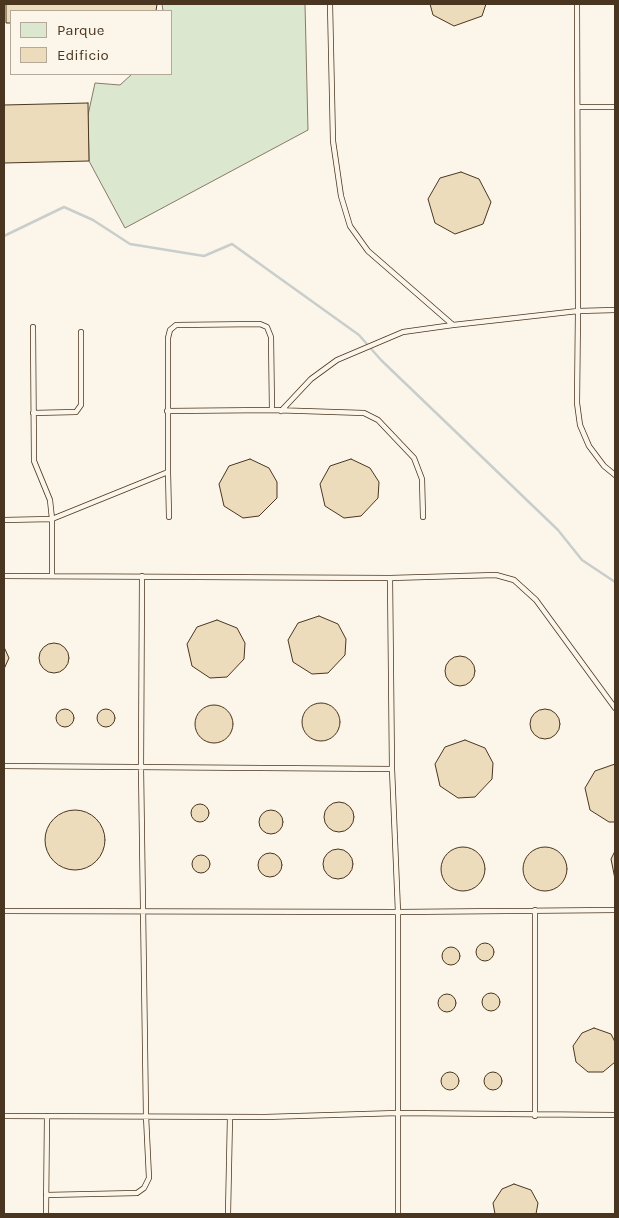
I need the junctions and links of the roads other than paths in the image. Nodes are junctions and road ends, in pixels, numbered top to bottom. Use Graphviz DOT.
graph roads {
  1 [pos="330,4"];
  2 [pos="577,4"];
  3 [pos="615,106"];
  4 [pos="578,107"];
  5 [pos="615,310"];
  6 [pos="578,311"];
  7 [pos="453,325"];
  8 [pos="34,327"];
  9 [pos="81,332"];
  10 [pos="167,410"];
  11 [pos="272,410"];
  12 [pos="280,410"];
  13 [pos="33,413"];
  14 [pos="168,472"];
  15 [pos="615,475"];
  16 [pos="169,517"];
  17 [pos="423,517"];
  18 [pos="52,519"];
  19 [pos="4,520"];
  20 [pos="52,575"];
  21 [pos="4,576"];
  22 [pos="142,576"];
  23 [pos="390,578"];
  24 [pos="615,708"];
  25 [pos="4,766"];
  26 [pos="141,768"];
  27 [pos="392,769"];
  28 [pos="535,910"];
  29 [pos="615,910"];
  30 [pos="143,911"];
  31 [pos="4,912"];
  32 [pos="398,912"];
  33 [pos="398,1113"];
  34 [pos="4,1116"];
  35 [pos="47,1116"];
  36 [pos="146,1116"];
  37 [pos="535,1116"];
  38 [pos="615,1116"];
  39 [pos="230,1117"];
  40 [pos="46,1195"];
  41 [pos="46,1214"];
  42 [pos="228,1214"];
  43 [pos="398,1214"];
  1 -- 7 [label="lane"];
  2 -- 4 [label="lane"];
  3 -- 4 [label="lane"];
  4 -- 6 [label="lane"];
  5 -- 6 [label="lane"];
  6 -- 7 [label="lane"];
  6 -- 15 [label="lane"];
  7 -- 12 [label="lane"];
  8 -- 13 [label="lane"];
  9 -- 13 [label="lane"];
  10 -- 11 [label="lane"];
  10 -- 11 [label="lane"];
  10 -- 14 [label="lane"];
  11 -- 12 [label="lane"];
  12 -- 17 [label="lane"];
  13 -- 18 [label="lane"];
  14 -- 16 [label="lane"];
  14 -- 18 [label="lane"];
  18 -- 19 [label="lane"];
  18 -- 20 [label="lane"];
  20 -- 21 [label="lane"];
  20 -- 22 [label="lane"];
  22 -- 23 [label="lane"];
  22 -- 26 [label="lane"];
  23 -- 24 [label="lane"];
  23 -- 27 [label="lane"];
  25 -- 26 [label="lane"];
  26 -- 27 [label="lane"];
  26 -- 30 [label="lane"];
  27 -- 32 [label="lane"];
  28 -- 29 [label="lane"];
  28 -- 32 [label="lane"];
  28 -- 37 [label="lane"];
  30 -- 31 [label="lane"];
  30 -- 32 [label="lane"];
  30 -- 36 [label="lane"];
  32 -- 33 [label="lane"];
  33 -- 37 [label="lane"];
  33 -- 39 [label="lane"];
  33 -- 43 [label="lane"];
  34 -- 35 [label="lane"];
  35 -- 36 [label="lane"];
  35 -- 40 [label="lane"];
  36 -- 39 [label="lane"];
  36 -- 40 [label="lane"];
  37 -- 38 [label="lane"];
  39 -- 42 [label="lane"];
  40 -- 41 [label="lane"];
}
